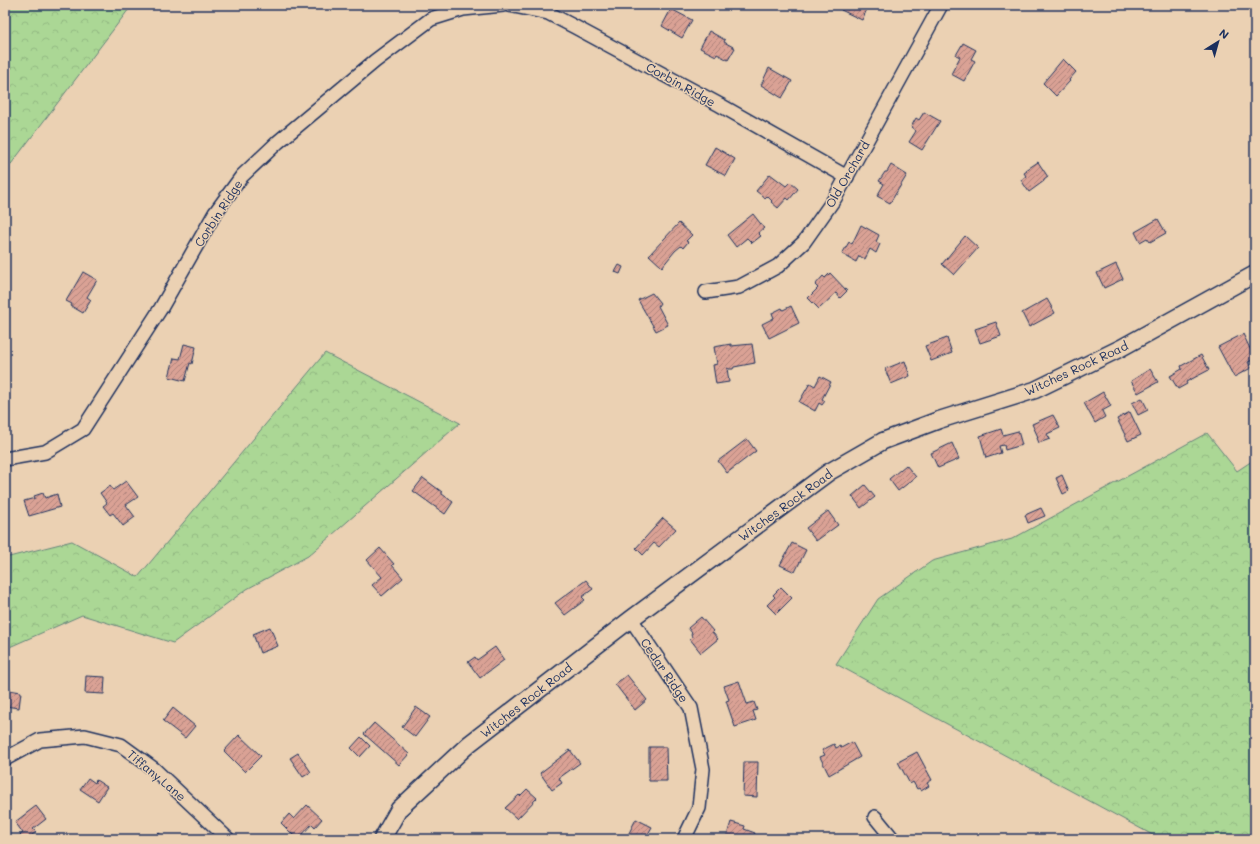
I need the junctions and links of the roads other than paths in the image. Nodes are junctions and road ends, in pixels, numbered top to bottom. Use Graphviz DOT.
graph roads {
  1 [pos="503,5"];
  2 [pos="509,5"];
  3 [pos="941,5"];
  4 [pos="847,177"];
  5 [pos="1255,274"];
  6 [pos="706,292"];
  7 [pos="5,459"];
  8 [pos="630,619"];
  9 [pos="5,759"];
  10 [pos="874,817"];
  11 [pos="228,839"];
  12 [pos="382,839"];
  13 [pos="684,839"];
  14 [pos="893,839"];
  1 -- 7 [label="street, Corbin Ridge"];
  2 -- 4 [label="street, Corbin Ridge"];
  3 -- 4 [label="street, Old Orchard"];
  4 -- 6 [label="street, Old Orchard"];
  5 -- 8 [label="street, Witches Rock Road"];
  8 -- 12 [label="street, Witches Rock Road"];
  8 -- 13 [label="street, Cedar Ridge"];
  9 -- 11 [label="street, Tiffany Lane"];
  10 -- 14 [label="street"];
}
